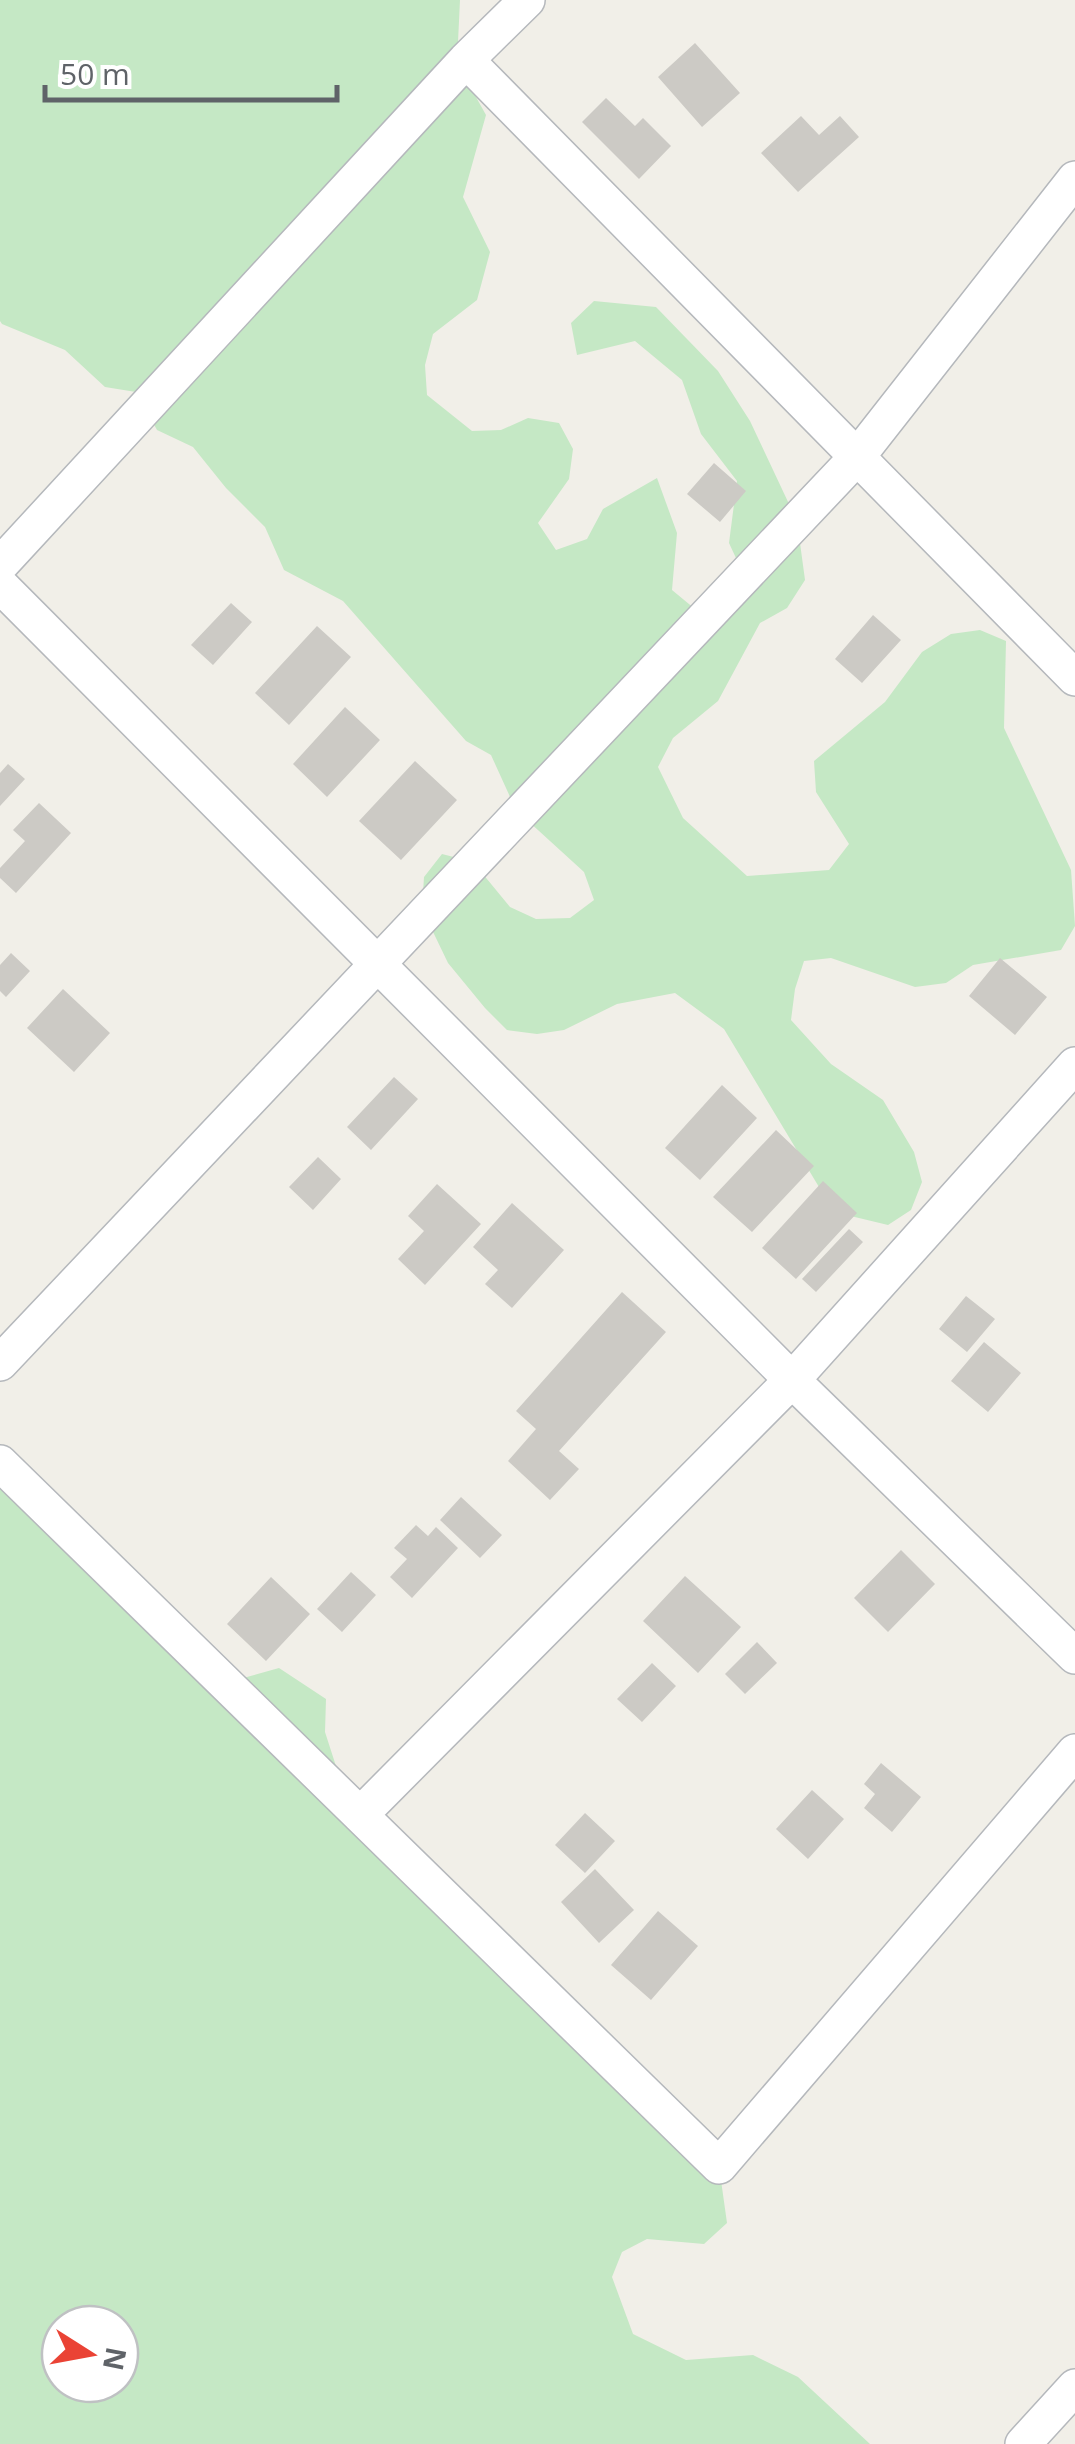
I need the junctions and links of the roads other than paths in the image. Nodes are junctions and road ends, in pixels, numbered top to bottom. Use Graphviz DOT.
graph roads {
  1 [pos="527,0"];
  2 [pos="466,60"];
  3 [pos="1075,178"];
  4 [pos="857,457"];
  5 [pos="0,565"];
  6 [pos="0,586"];
  7 [pos="1075,678"];
  8 [pos="378,964"];
  9 [pos="1075,1065"];
  10 [pos="0,1363"];
  11 [pos="792,1380"];
  12 [pos="0,1463"];
  13 [pos="1075,1656"];
  14 [pos="1075,1752"];
  15 [pos="360,1816"];
  16 [pos="1075,2388"];
  17 [pos="1023,2444"];
  1 -- 2 [label="street"];
  2 -- 4 [label="street"];
  2 -- 5 [label="street"];
  3 -- 4 [label="street"];
  4 -- 7 [label="street"];
  4 -- 8 [label="street"];
  6 -- 8 [label="street"];
  8 -- 10 [label="street"];
  8 -- 11 [label="street"];
  9 -- 11 [label="street"];
  11 -- 13 [label="street"];
  11 -- 15 [label="street"];
  12 -- 15 [label="street"];
  14 -- 15 [label="street"];
  16 -- 17 [label="street"];
}
